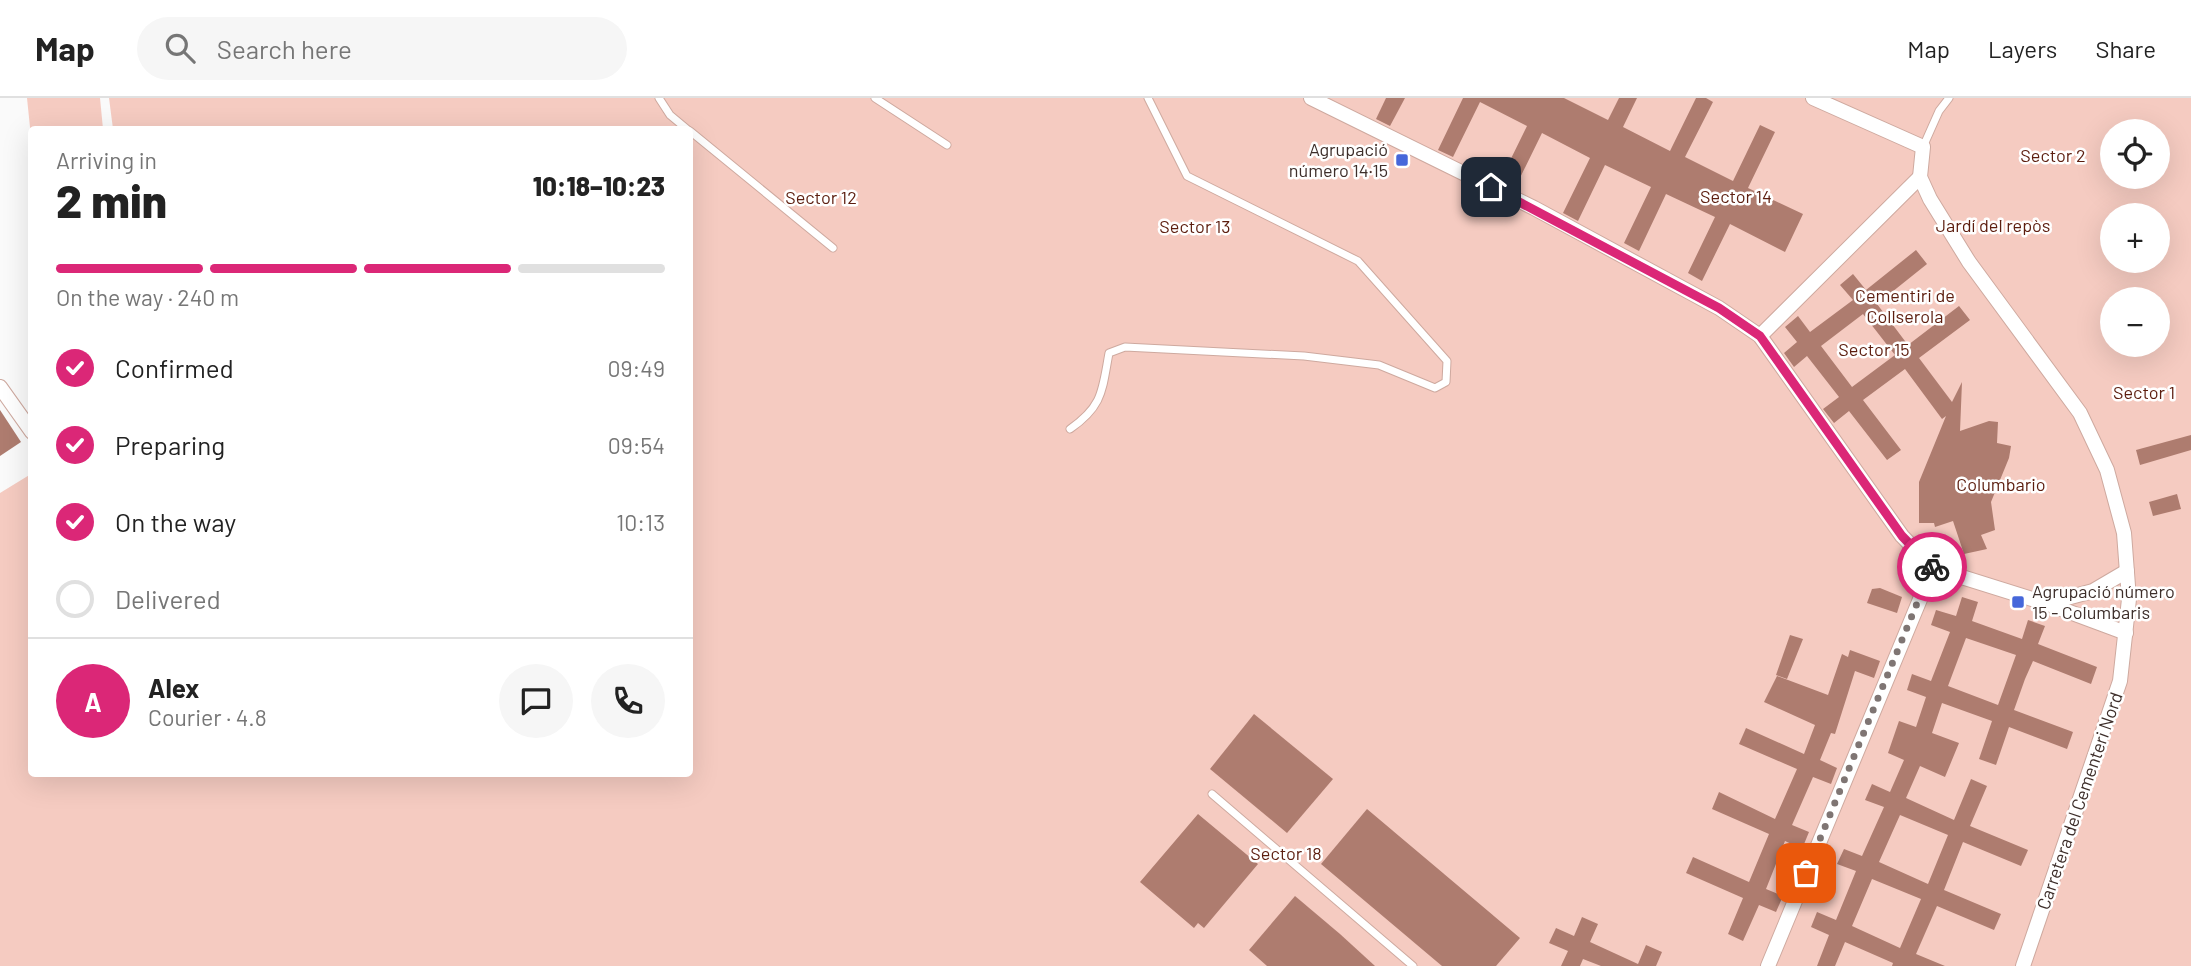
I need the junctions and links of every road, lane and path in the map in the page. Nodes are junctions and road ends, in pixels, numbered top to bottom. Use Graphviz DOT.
graph roads {
  1 [pos="659,98"];
  2 [pos="875,98"];
  3 [pos="1148,98"];
  4 [pos="1311,98"];
  5 [pos="1813,98"];
  6 [pos="1950,98"];
  7 [pos="684,126"];
  8 [pos="693,133"];
  9 [pos="947,145"];
  10 [pos="1923,147"];
  11 [pos="1920,177"];
  12 [pos="833,248"];
  13 [pos="1760,336"];
  14 [pos="0,387"];
  15 [pos="28,426"];
  16 [pos="1070,429"];
  17 [pos="1933,568"];
  18 [pos="2127,571"];
  19 [pos="2048,604"];
  20 [pos="2126,633"];
  21 [pos="1212,794"];
  22 [pos="1413,966"];
  23 [pos="1768,966"];
  24 [pos="2023,966"];
  1 -- 7 [label="lane"];
  2 -- 9 [label="lane"];
  3 -- 16 [label="lane"];
  4 -- 13 [label="street"];
  5 -- 10 [label="street"];
  6 -- 10 [label="lane"];
  8 -- 12 [label="lane"];
  10 -- 11 [label="street"];
  11 -- 13 [label="street"];
  11 -- 18 [label="street, Carretera del Cementeri Nord"];
  13 -- 17 [label="street"];
  14 -- 15 [label="street"];
  17 -- 19 [label="street"];
  17 -- 23 [label="street"];
  18 -- 19 [label="street"];
  18 -- 20 [label="street, Carretera del Cementeri Nord"];
  19 -- 20 [label="street"];
  20 -- 24 [label="street, Carretera del Cementeri Nord"];
  21 -- 22 [label="lane"];
}
